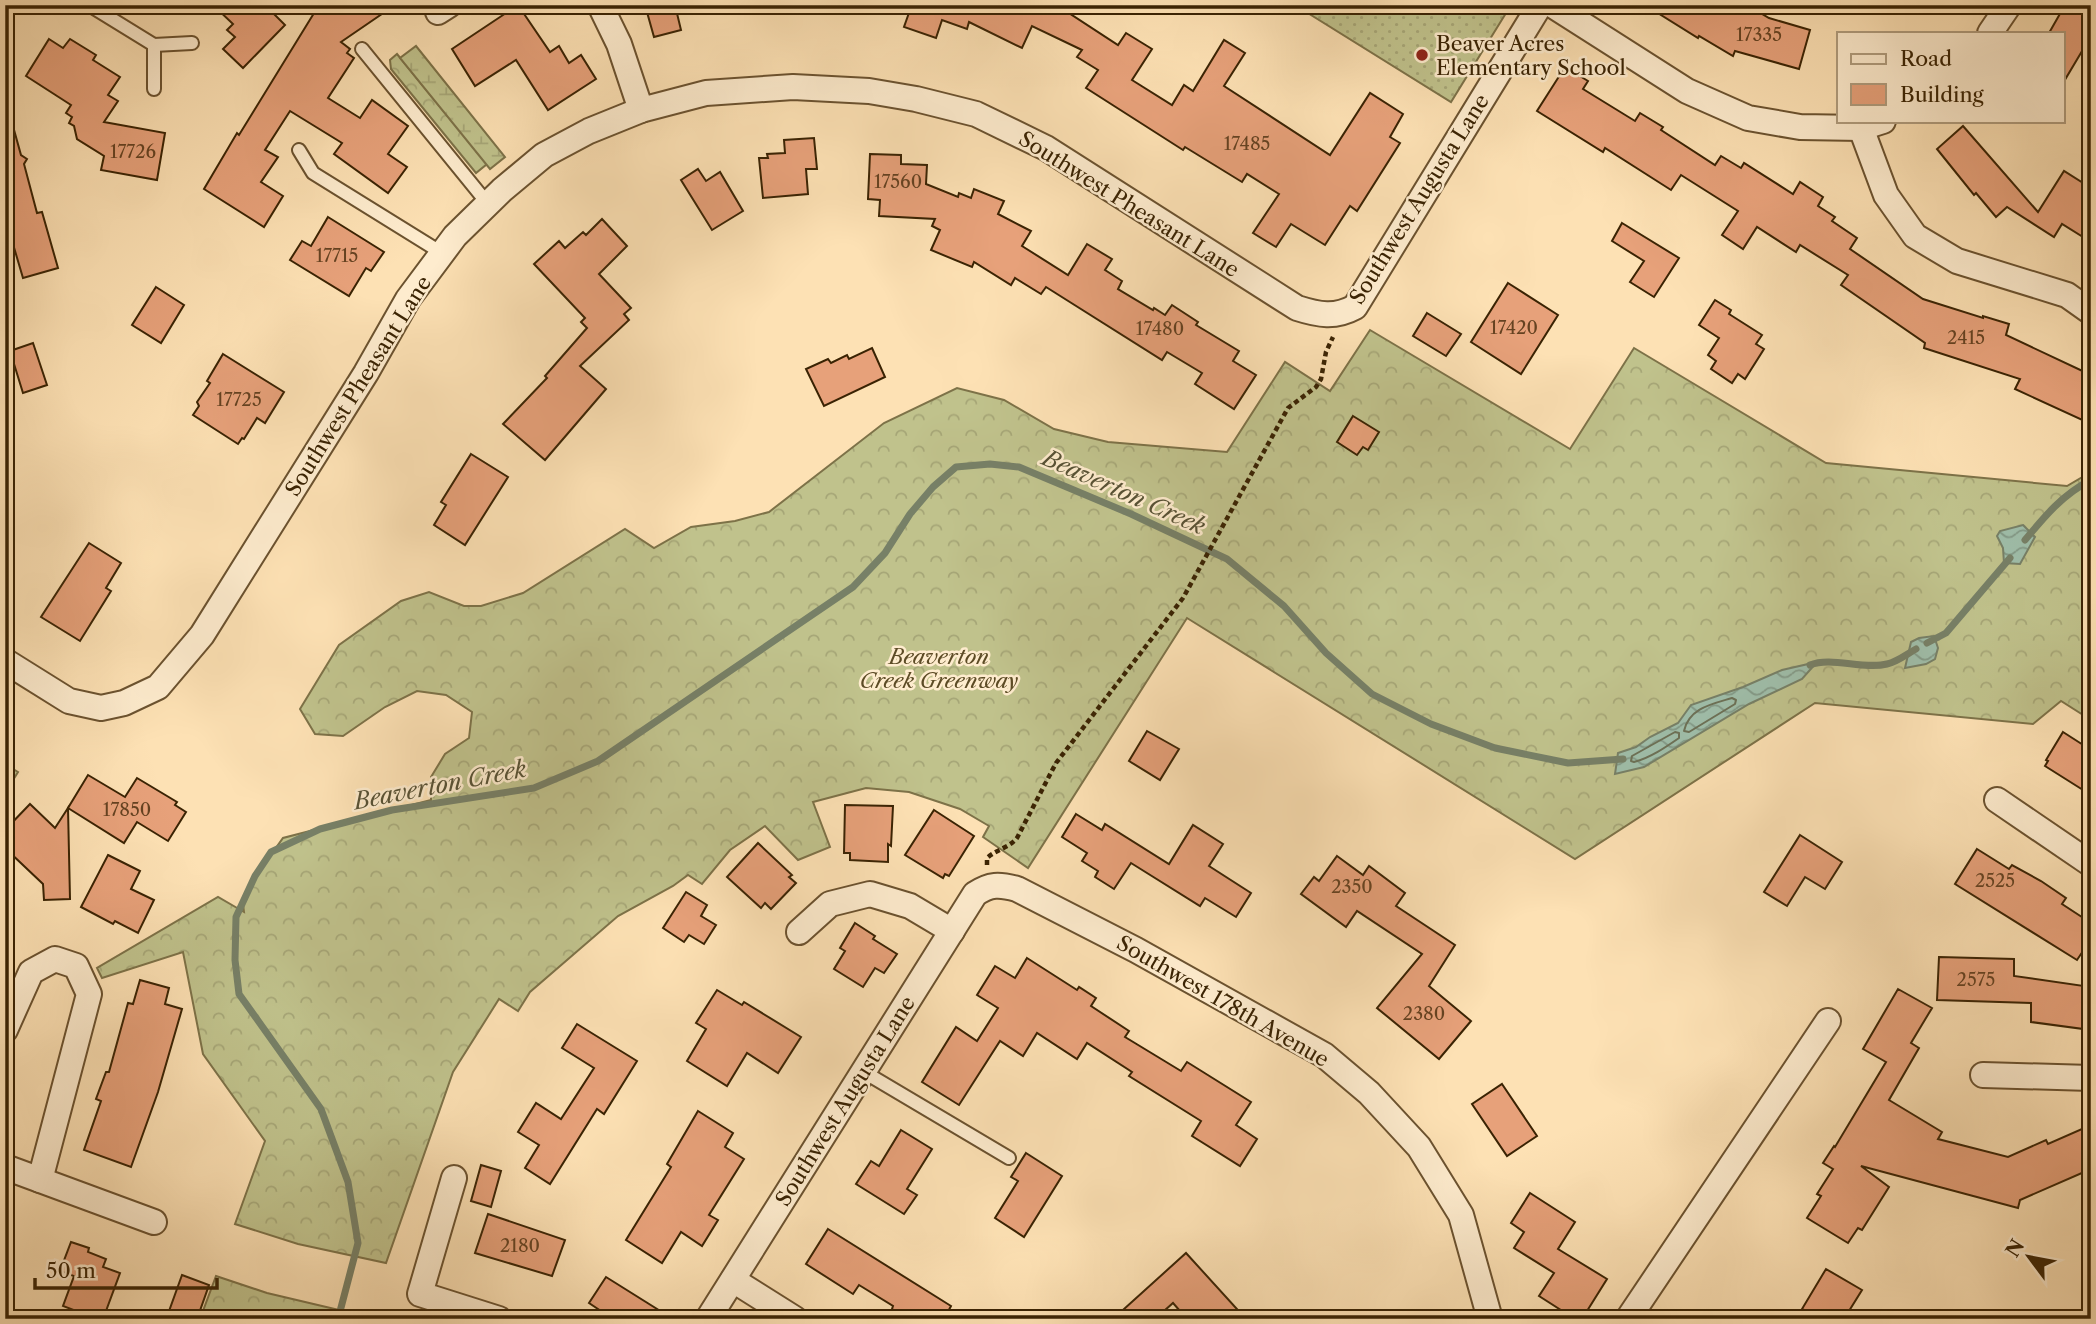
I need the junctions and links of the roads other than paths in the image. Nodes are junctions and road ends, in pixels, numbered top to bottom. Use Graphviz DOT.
graph roads {
  1 [pos="89,5"];
  2 [pos="600,5"];
  3 [pos="1540,5"];
  4 [pos="1552,5"];
  5 [pos="2009,5"];
  6 [pos="1991,32"];
  7 [pos="192,43"];
  8 [pos="154,45"];
  9 [pos="362,49"];
  10 [pos="154,89"];
  11 [pos="641,110"];
  12 [pos="1872,124"];
  13 [pos="299,150"];
  14 [pos="488,204"];
  15 [pos="442,253"];
  16 [pos="2091,312"];
  17 [pos="1335,315"];
  18 [pos="5,661"];
  19 [pos="1997,800"];
  20 [pos="2091,864"];
  21 [pos="986,887"];
  22 [pos="952,931"];
  23 [pos="799,932"];
  24 [pos="1828,1021"];
  25 [pos="5,1030"];
  26 [pos="863,1072"];
  27 [pos="1983,1075"];
  28 [pos="2091,1078"];
  29 [pos="1009,1158"];
  30 [pos="5,1167"];
  31 [pos="454,1178"];
  32 [pos="40,1180"];
  33 [pos="154,1222"];
  34 [pos="733,1280"];
  35 [pos="499,1319"];
  36 [pos="708,1319"];
  37 [pos="795,1319"];
  38 [pos="1490,1319"];
  39 [pos="1629,1319"];
  1 -- 8 [label="lane"];
  2 -- 11 [label="street"];
  3 -- 17 [label="street, Southwest Augusta Lane"];
  4 -- 12 [label="street"];
  5 -- 6 [label="street"];
  7 -- 8 [label="lane"];
  8 -- 10 [label="lane"];
  9 -- 14 [label="lane"];
  11 -- 14 [label="street, Southwest Pheasant Lane"];
  11 -- 17 [label="street, Southwest Pheasant Lane"];
  12 -- 16 [label="street"];
  13 -- 15 [label="lane"];
  14 -- 15 [label="street, Southwest Pheasant Lane"];
  15 -- 18 [label="street, Southwest Pheasant Lane"];
  19 -- 20 [label="street"];
  21 -- 22 [label="street, Southwest Augusta Lane"];
  21 -- 38 [label="street, Southwest 178th Avenue"];
  22 -- 23 [label="street"];
  22 -- 26 [label="street, Southwest Augusta Lane"];
  24 -- 39 [label="street"];
  25 -- 32 [label="street"];
  26 -- 29 [label="lane"];
  26 -- 34 [label="street, Southwest Augusta Lane"];
  27 -- 28 [label="street"];
  30 -- 32 [label="street"];
  31 -- 35 [label="street"];
  32 -- 33 [label="street"];
  34 -- 36 [label="street, Southwest Augusta Lane"];
  34 -- 37 [label="street"];
}
